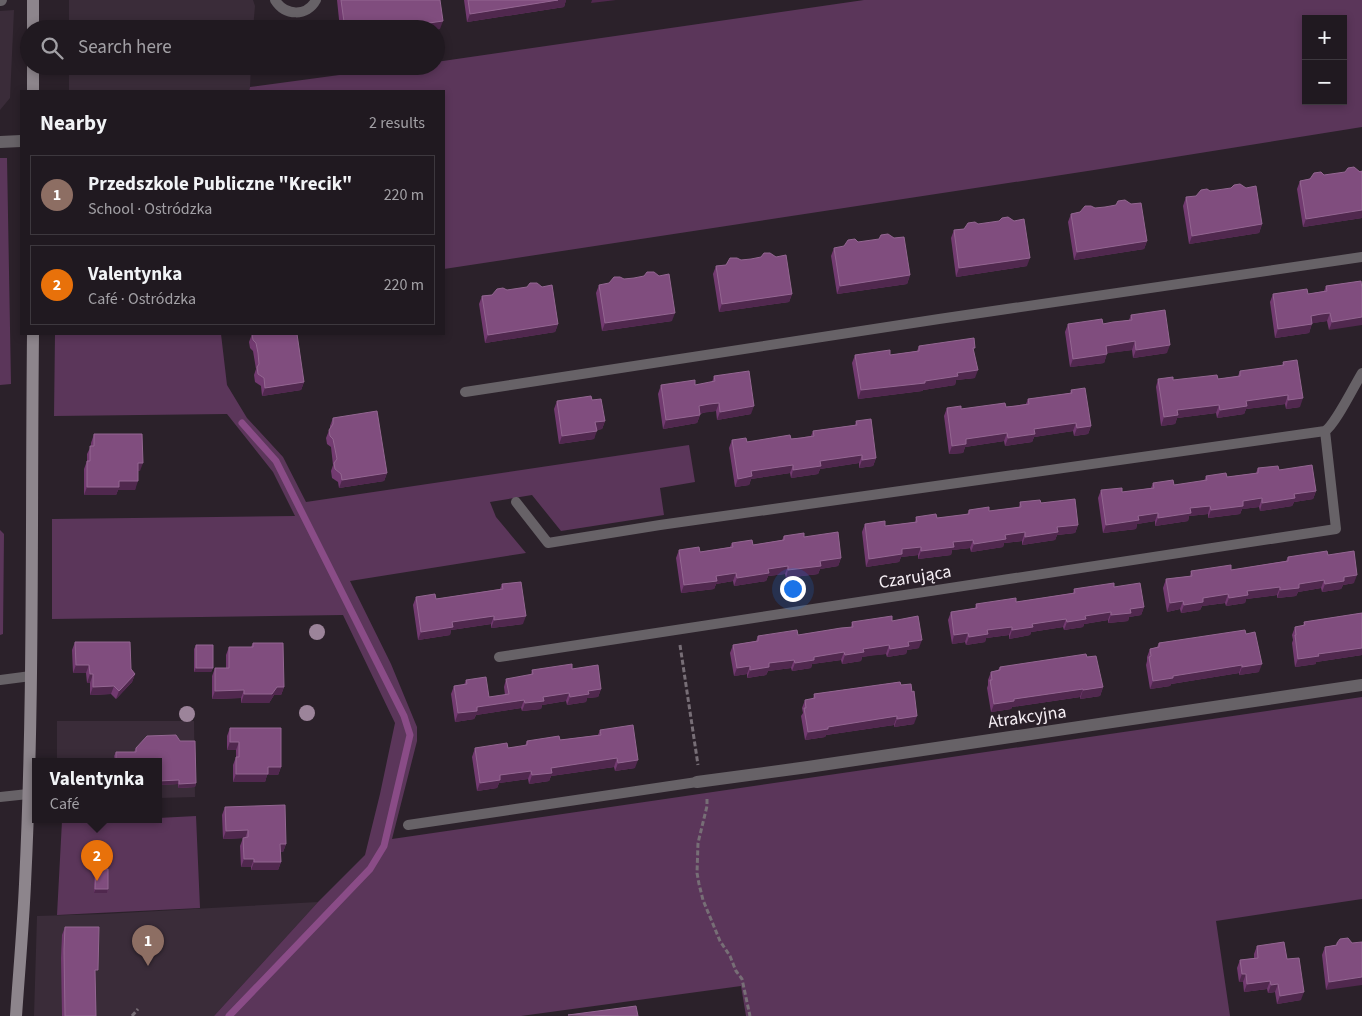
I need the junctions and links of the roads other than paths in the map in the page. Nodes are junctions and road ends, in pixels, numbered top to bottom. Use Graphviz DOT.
graph roads {
  1 [pos="33,0"];
  2 [pos="275,0"];
  3 [pos="316,0"];
  4 [pos="33,20"];
  5 [pos="33,75"];
  6 [pos="33,90"];
  7 [pos="20,141"];
  8 [pos="0,142"];
  9 [pos="1362,257"];
  10 [pos="33,335"];
  11 [pos="1362,373"];
  12 [pos="464,392"];
  13 [pos="1325,431"];
  14 [pos="516,502"];
  15 [pos="499,658"];
  16 [pos="31,676"];
  17 [pos="0,680"];
  18 [pos="1362,685"];
  19 [pos="700,782"];
  20 [pos="28,794"];
  21 [pos="0,797"];
  22 [pos="408,824"];
  23 [pos="16,1015"];
  1 -- 4 [label="street"];
  2 -- 3 [label="lane"];
  5 -- 6 [label="street"];
  7 -- 8 [label="street"];
  9 -- 12 [label="lane"];
  10 -- 16 [label="street"];
  11 -- 13 [label="lane"];
  13 -- 14 [label="lane"];
  13 -- 15 [label="lane, Czarująca"];
  16 -- 17 [label="lane"];
  16 -- 20 [label="street"];
  18 -- 19 [label="street, Atrakcyjna"];
  19 -- 22 [label="lane"];
  20 -- 21 [label="lane"];
  20 -- 23 [label="street"];
}
